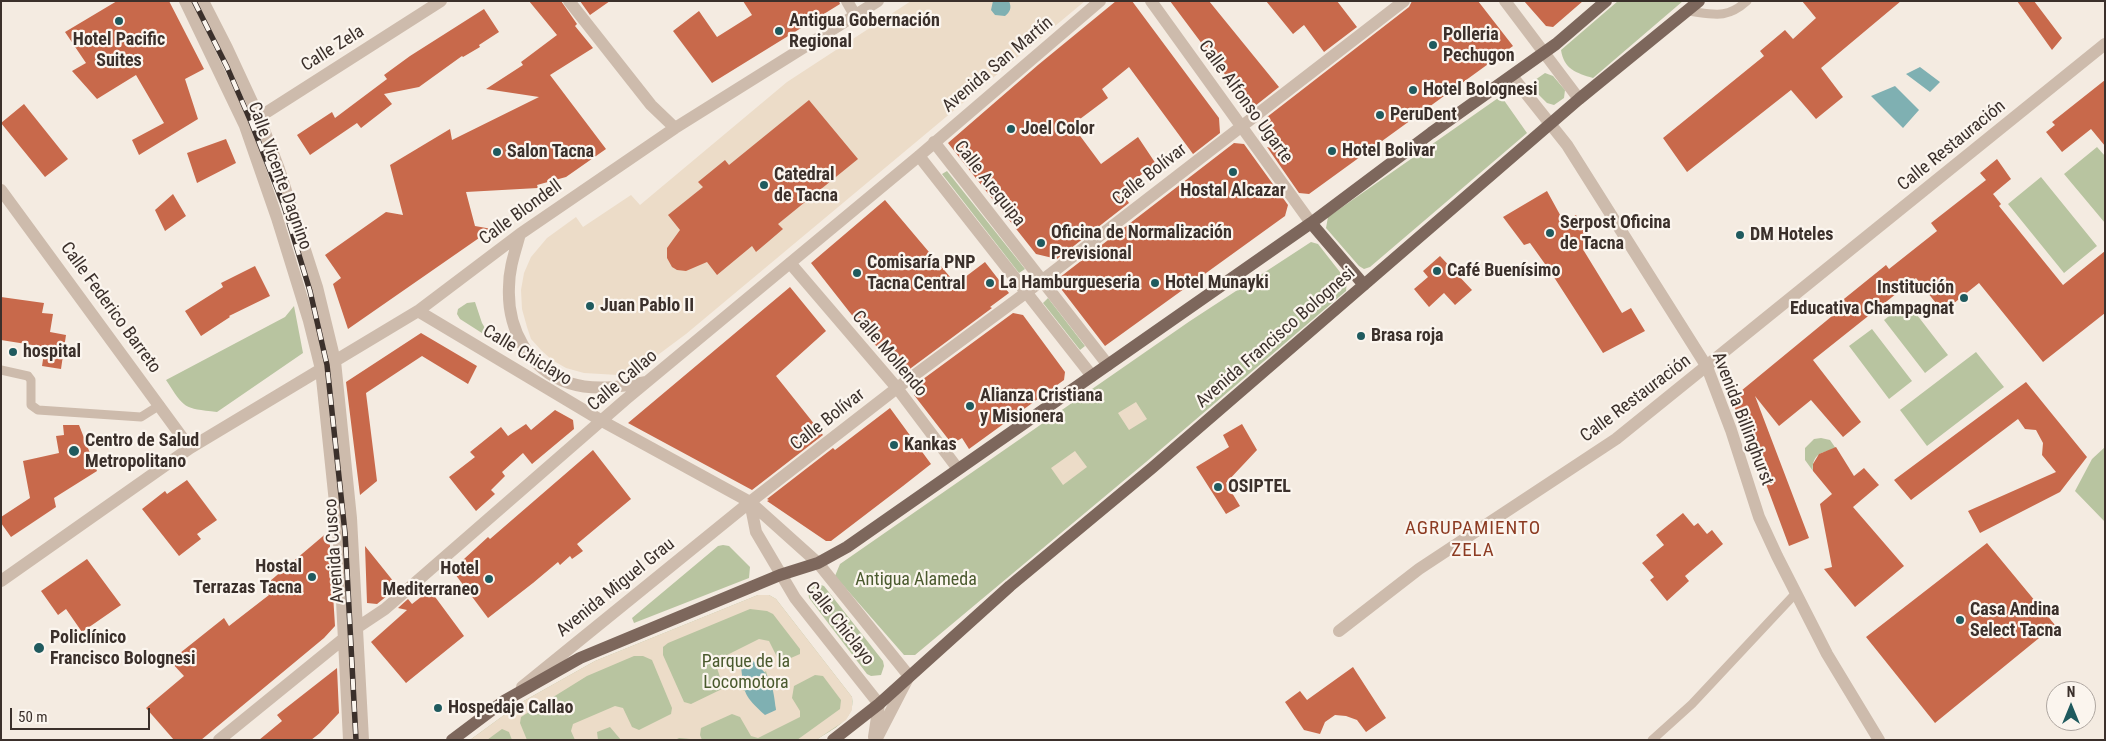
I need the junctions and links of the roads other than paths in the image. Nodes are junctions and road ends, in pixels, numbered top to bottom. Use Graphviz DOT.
graph roads {
  1 [pos="185,1"];
  2 [pos="202,1"];
  3 [pos="441,1"];
  4 [pos="569,1"];
  5 [pos="847,1"];
  6 [pos="878,1"];
  7 [pos="1100,1"];
  8 [pos="1151,1"];
  9 [pos="1404,1"];
  10 [pos="1505,1"];
  11 [pos="1606,1"];
  12 [pos="1699,1"];
  13 [pos="1747,1"];
  14 [pos="1687,11"];
  15 [pos="855,15"];
  16 [pos="2105,44"];
  17 [pos="1545,52"];
  18 [pos="1512,76"];
  19 [pos="1580,99"];
  20 [pos="259,117"];
  21 [pos="1552,125"];
  22 [pos="245,126"];
  23 [pos="1241,126"];
  24 [pos="675,128"];
  25 [pos="934,142"];
  26 [pos="919,156"];
  27 [pos="1,190"];
  28 [pos="1311,223"];
  29 [pos="520,234"];
  30 [pos="790,263"];
  31 [pos="1042,280"];
  32 [pos="1364,285"];
  33 [pos="1027,292"];
  34 [pos="418,311"];
  35 [pos="335,361"];
  36 [pos="1108,365"];
  37 [pos="1707,366"];
  38 [pos="321,369"];
  39 [pos="1,370"];
  40 [pos="1092,376"];
  41 [pos="650,381"];
  42 [pos="897,388"];
  43 [pos="160,405"];
  44 [pos="602,421"];
  45 [pos="190,448"];
  46 [pos="958,469"];
  47 [pos="750,502"];
  48 [pos="818,563"];
  49 [pos="780,575"];
  50 [pos="1,581"];
  51 [pos="1795,594"];
  52 [pos="1339,631"];
  53 [pos="351,633"];
  54 [pos="909,676"];
  55 [pos="504,701"];
  56 [pos="879,704"];
  57 [pos="219,740"];
  58 [pos="350,740"];
  59 [pos="363,740"];
  60 [pos="452,740"];
  61 [pos="833,740"];
  62 [pos="875,740"];
  63 [pos="1652,740"];
  64 [pos="1879,740"];
  1 -- 22 [label="street, Calle Vicente Dagnino"];
  2 -- 20 [label="street, Calle Vicente Dagnino"];
  3 -- 20 [label="street, Calle Zela"];
  4 -- 24 [label="street"];
  5 -- 15 [label="street"];
  6 -- 15 [label="street"];
  7 -- 25 [label="street, Avenida San Martín"];
  8 -- 23 [label="street, Calle Alfonso Ugarte"];
  9 -- 23 [label="street, Calle Bolívar"];
  10 -- 17 [label="street"];
  11 -- 17 [label="main road"];
  12 -- 14 [label="main road, Avenida Francisco Bolognesi"];
  13 -- 14 [label="lane"];
  14 -- 19 [label="main road, Avenida Francisco Bolognesi"];
  15 -- 24 [label="street, Calle Blondell"];
  16 -- 37 [label="street, Calle Restauración"];
  17 -- 18 [label="main road"];
  17 -- 19 [label="street"];
  18 -- 21 [label="street, Avenida Billinghurst"];
  18 -- 28 [label="main road"];
  19 -- 21 [label="main road, Avenida Francisco Bolognesi"];
  20 -- 22 [label="street, Calle Zela"];
  20 -- 35 [label="street, Calle Vicente Dagnino"];
  21 -- 32 [label="main road, Avenida Francisco Bolognesi"];
  21 -- 37 [label="street, Avenida Billinghurst"];
  22 -- 38 [label="street, Calle Vicente Dagnino"];
  23 -- 28 [label="street, Calle Alfonso Ugarte"];
  23 -- 31 [label="street, Calle Bolívar"];
  24 -- 29 [label="street, Calle Blondell"];
  25 -- 26 [label="street, Avenida San Martín"];
  25 -- 31 [label="street, Calle Arequipa"];
  26 -- 30 [label="street, Calle Callao"];
  26 -- 33 [label="street"];
  27 -- 43 [label="street, Calle Federico Barreto"];
  28 -- 32 [label="main road"];
  28 -- 36 [label="main road"];
  29 -- 34 [label="street, Calle Blondell"];
  29 -- 41 [label="street"];
  30 -- 41 [label="street, Calle Callao"];
  30 -- 42 [label="street, Calle Mollendo"];
  31 -- 33 [label="street, Calle Bolívar"];
  31 -- 36 [label="street, Calle Arequipa"];
  32 -- 54 [label="main road, Avenida Francisco Bolognesi"];
  33 -- 40 [label="street"];
  33 -- 42 [label="street, Calle Bolívar"];
  34 -- 35 [label="street, Calle Blondell"];
  34 -- 44 [label="street, Calle Chiclayo"];
  35 -- 38 [label="street, Calle Blondell"];
  35 -- 53 [label="street, Avenida Cusco"];
  36 -- 40 [label="main road"];
  37 -- 51 [label="street, Avenida Billinghurst"];
  37 -- 52 [label="street, Calle Restauración"];
  38 -- 45 [label="street, Calle Blondell"];
  38 -- 53 [label="street, Avenida Cusco"];
  39 -- 43 [label="lane"];
  40 -- 46 [label="main road"];
  41 -- 44 [label="street, Calle Callao"];
  42 -- 46 [label="street, Calle Mollendo"];
  42 -- 47 [label="street, Calle Bolívar"];
  43 -- 45 [label="street, Calle Federico Barreto"];
  44 -- 47 [label="street, Calle Chiclayo"];
  44 -- 53 [label="street, Calle Callao"];
  45 -- 50 [label="street, Calle Blondell"];
  46 -- 48 [label="main road"];
  47 -- 48 [label="street, Calle Chiclayo"];
  47 -- 49 [label="street, Calle Chiclayo"];
  47 -- 55 [label="street, Avenida Miguel Grau"];
  48 -- 49 [label="main road"];
  48 -- 54 [label="street, Calle Chiclayo"];
  49 -- 55 [label="main road, Avenida Miguel Grau"];
  49 -- 56 [label="street, Calle Chiclayo"];
  51 -- 63 [label="lane"];
  51 -- 64 [label="street, Avenida Billinghurst"];
  53 -- 57 [label="street, Calle Callao"];
  53 -- 58 [label="street, Avenida Cusco"];
  53 -- 59 [label="street, Avenida Cusco"];
  54 -- 56 [label="main road, Avenida Francisco Bolognesi"];
  54 -- 62 [label="street"];
  55 -- 60 [label="main road, Avenida Miguel Grau"];
  56 -- 61 [label="main road"];
  56 -- 62 [label="street"];
}
